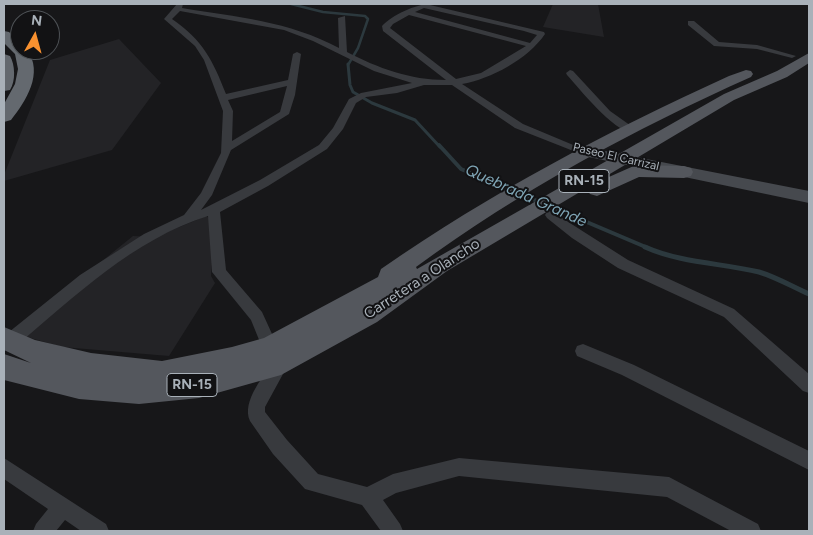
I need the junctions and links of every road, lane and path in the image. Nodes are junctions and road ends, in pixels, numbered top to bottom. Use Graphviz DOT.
graph roads {
  1 [pos="426,5"];
  2 [pos="179,6"];
  3 [pos="409,13"];
  4 [pos="342,18"];
  5 [pos="691,23"];
  6 [pos="4,35"];
  7 [pos="530,45"];
  8 [pos="809,47"];
  9 [pos="344,52"];
  10 [pos="297,54"];
  11 [pos="792,56"];
  12 [pos="809,57"];
  13 [pos="4,58"];
  14 [pos="776,72"];
  15 [pos="570,73"];
  16 [pos="291,82"];
  17 [pos="422,82"];
  18 [pos="456,84"];
  19 [pos="4,86"];
  20 [pos="223,98"];
  21 [pos="352,101"];
  22 [pos="5,116"];
  23 [pos="630,130"];
  24 [pos="226,149"];
  25 [pos="585,152"];
  26 [pos="634,167"];
  27 [pos="684,172"];
  28 [pos="809,197"];
  29 [pos="214,210"];
  30 [pos="553,214"];
  31 [pos="188,218"];
  32 [pos="360,309"];
  33 [pos="583,351"];
  34 [pos="275,355"];
  35 [pos="7,359"];
  36 [pos="809,385"];
  37 [pos="809,461"];
  38 [pos="4,468"];
  39 [pos="368,497"];
  40 [pos="62,506"];
  41 [pos="42,531"];
  42 [pos="99,531"];
  43 [pos="393,531"];
  44 [pos="751,531"];
  1 -- 3 [label="street, Paseo El Carrizal"];
  1 -- 7 [label="street"];
  2 -- 9 [label="street"];
  2 -- 20 [label="street"];
  3 -- 7 [label="street"];
  3 -- 18 [label="street, Paseo El Carrizal"];
  4 -- 9 [label="street"];
  5 -- 11 [label="street"];
  6 -- 22 [label="highway"];
  7 -- 18 [label="street"];
  8 -- 11 [label="main road, Carretera a Olancho / RN-15"];
  9 -- 17 [label="street"];
  10 -- 16 [label="street"];
  11 -- 14 [label="main road, Carretera a Olancho / RN-15"];
  12 -- 14 [label="main road, Carretera a Olancho / RN-15"];
  13 -- 19 [label="highway"];
  14 -- 23 [label="main road"];
  14 -- 27 [label="main road"];
  14 -- 32 [label="main road, Carretera a Olancho / RN-15"];
  15 -- 23 [label="street"];
  16 -- 20 [label="street"];
  16 -- 24 [label="street"];
  17 -- 18 [label="street"];
  17 -- 21 [label="street"];
  18 -- 25 [label="street, Paseo El Carrizal"];
  20 -- 24 [label="street"];
  21 -- 29 [label="street"];
  23 -- 25 [label="main road"];
  24 -- 31 [label="street"];
  25 -- 26 [label="street, Paseo El Carrizal"];
  25 -- 32 [label="main road"];
  26 -- 27 [label="main road"];
  26 -- 30 [label="main road"];
  27 -- 28 [label="street"];
  29 -- 31 [label="street"];
  29 -- 34 [label="street"];
  30 -- 32 [label="main road"];
  30 -- 36 [label="street"];
  31 -- 35 [label="street"];
  32 -- 34 [label="main road, Carretera a Olancho / RN-15"];
  33 -- 37 [label="street"];
  34 -- 35 [label="main road, Carretera a Olancho / RN-15"];
  34 -- 39 [label="street"];
  38 -- 40 [label="street"];
  39 -- 43 [label="street"];
  39 -- 44 [label="street"];
  40 -- 41 [label="street"];
  40 -- 42 [label="street"];
}
